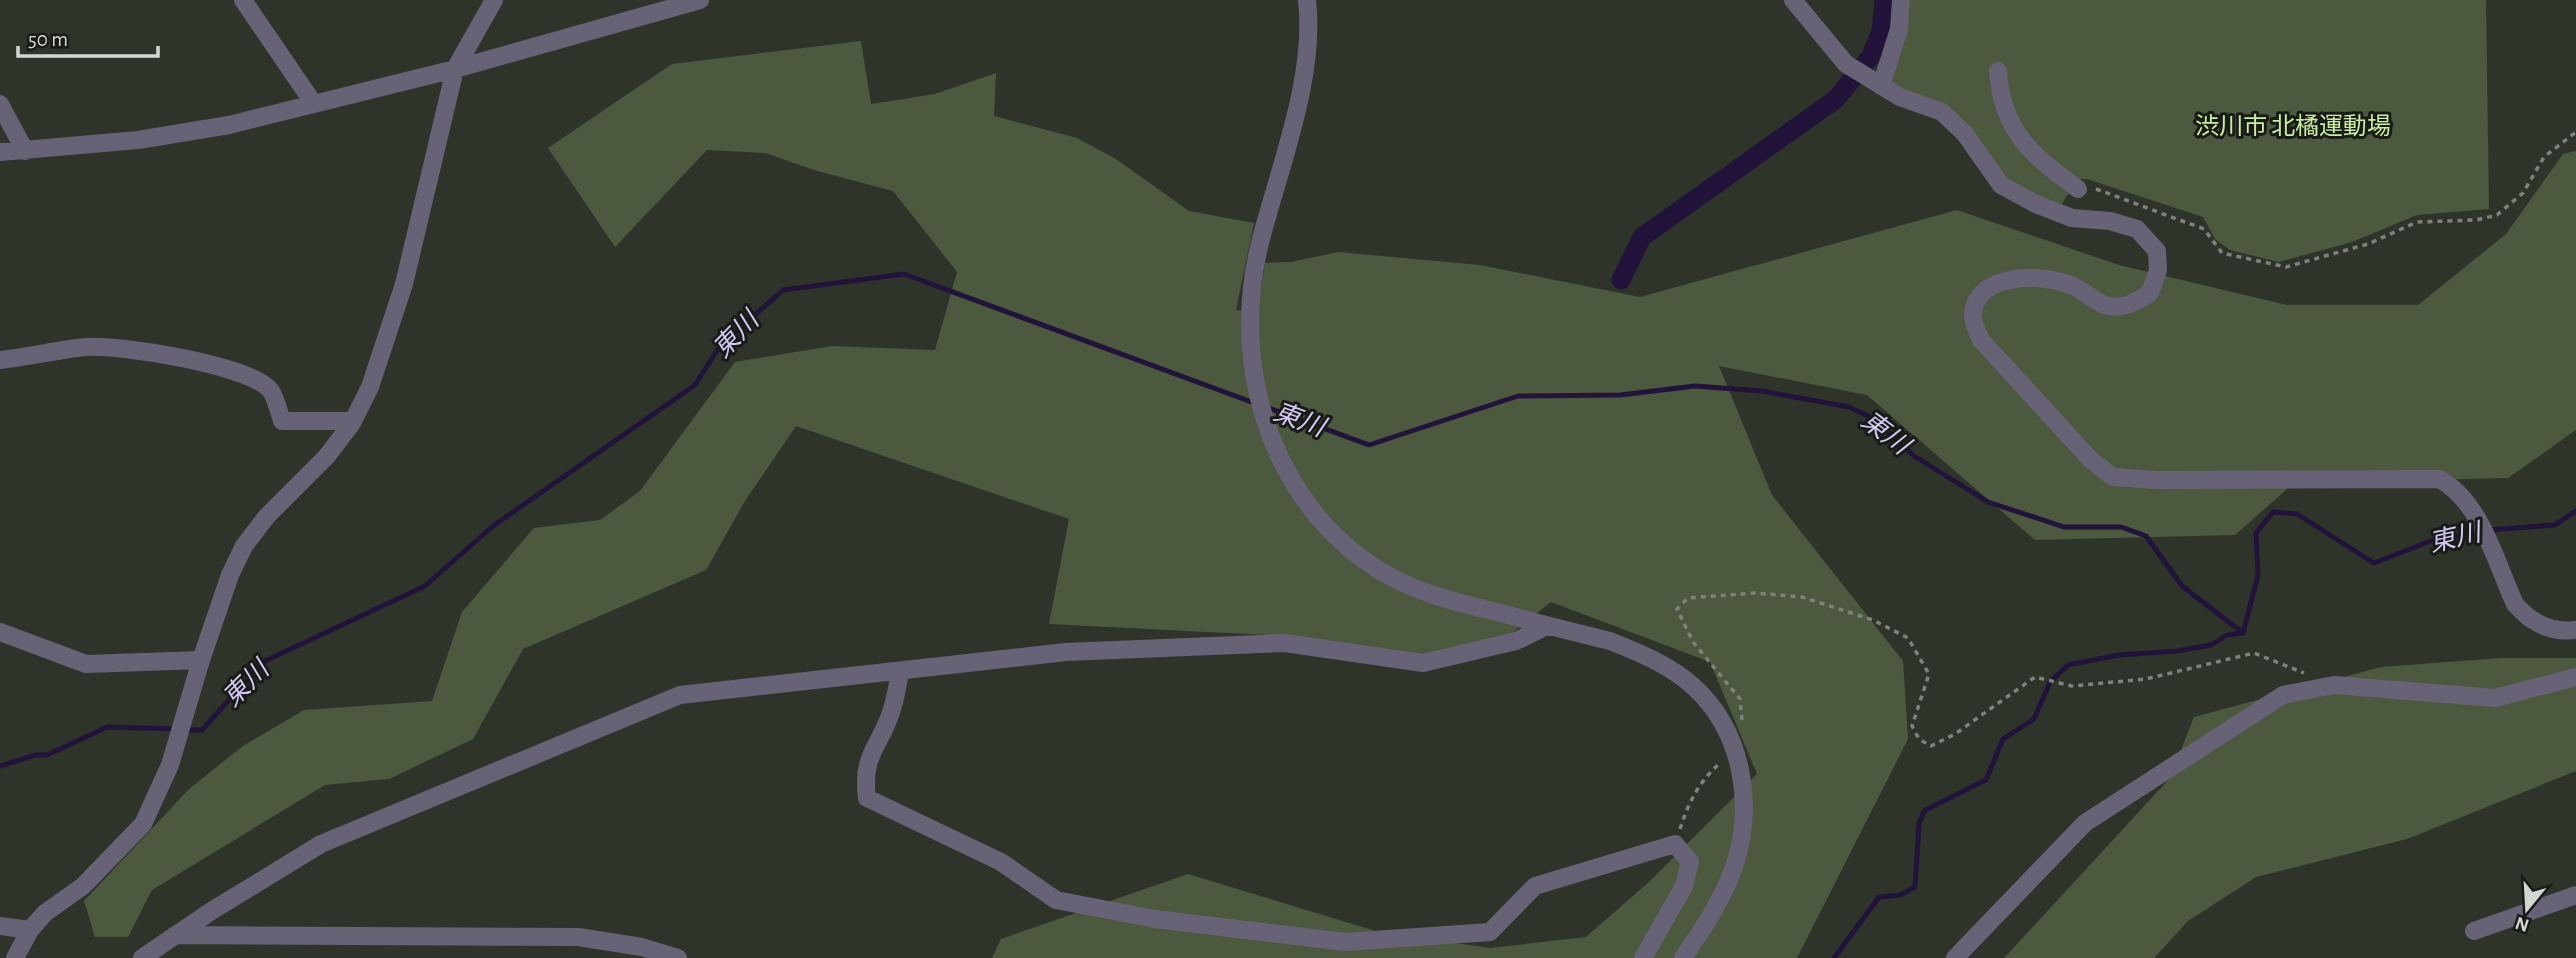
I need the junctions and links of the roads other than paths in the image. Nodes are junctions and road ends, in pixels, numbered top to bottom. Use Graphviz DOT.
graph roads {
  1 [pos="243,0"];
  2 [pos="495,0"];
  3 [pos="700,0"];
  4 [pos="1307,0"];
  5 [pos="1793,0"];
  6 [pos="1900,0"];
  7 [pos="455,69"];
  8 [pos="1998,71"];
  9 [pos="1877,84"];
  10 [pos="0,104"];
  11 [pos="314,104"];
  12 [pos="25,151"];
  13 [pos="0,152"];
  14 [pos="2078,189"];
  15 [pos="0,360"];
  16 [pos="353,421"];
  17 [pos="1547,626"];
  18 [pos="2576,630"];
  19 [pos="0,632"];
  20 [pos="201,660"];
  21 [pos="900,671"];
  22 [pos="2576,677"];
  23 [pos="2576,895"];
  24 [pos="0,926"];
  25 [pos="30,930"];
  26 [pos="2474,931"];
  27 [pos="174,935"];
  28 [pos="15,958"];
  29 [pos="142,958"];
  30 [pos="678,958"];
  31 [pos="1643,958"];
  32 [pos="1683,958"];
  33 [pos="1955,958"];
  1 -- 11 [label="street"];
  2 -- 7 [label="street"];
  3 -- 7 [label="street"];
  4 -- 17 [label="street"];
  5 -- 9 [label="street"];
  6 -- 9 [label="street"];
  7 -- 11 [label="street"];
  7 -- 16 [label="street"];
  8 -- 14 [label="street"];
  9 -- 18 [label="street"];
  10 -- 12 [label="street"];
  11 -- 12 [label="street"];
  12 -- 13 [label="street"];
  15 -- 16 [label="street"];
  16 -- 20 [label="street"];
  17 -- 21 [label="street"];
  17 -- 32 [label="street"];
  19 -- 20 [label="street"];
  20 -- 25 [label="street"];
  21 -- 27 [label="street"];
  21 -- 31 [label="street"];
  22 -- 33 [label="street"];
  23 -- 26 [label="street"];
  24 -- 25 [label="street"];
  25 -- 28 [label="street"];
  27 -- 29 [label="street"];
  27 -- 30 [label="street"];
}
